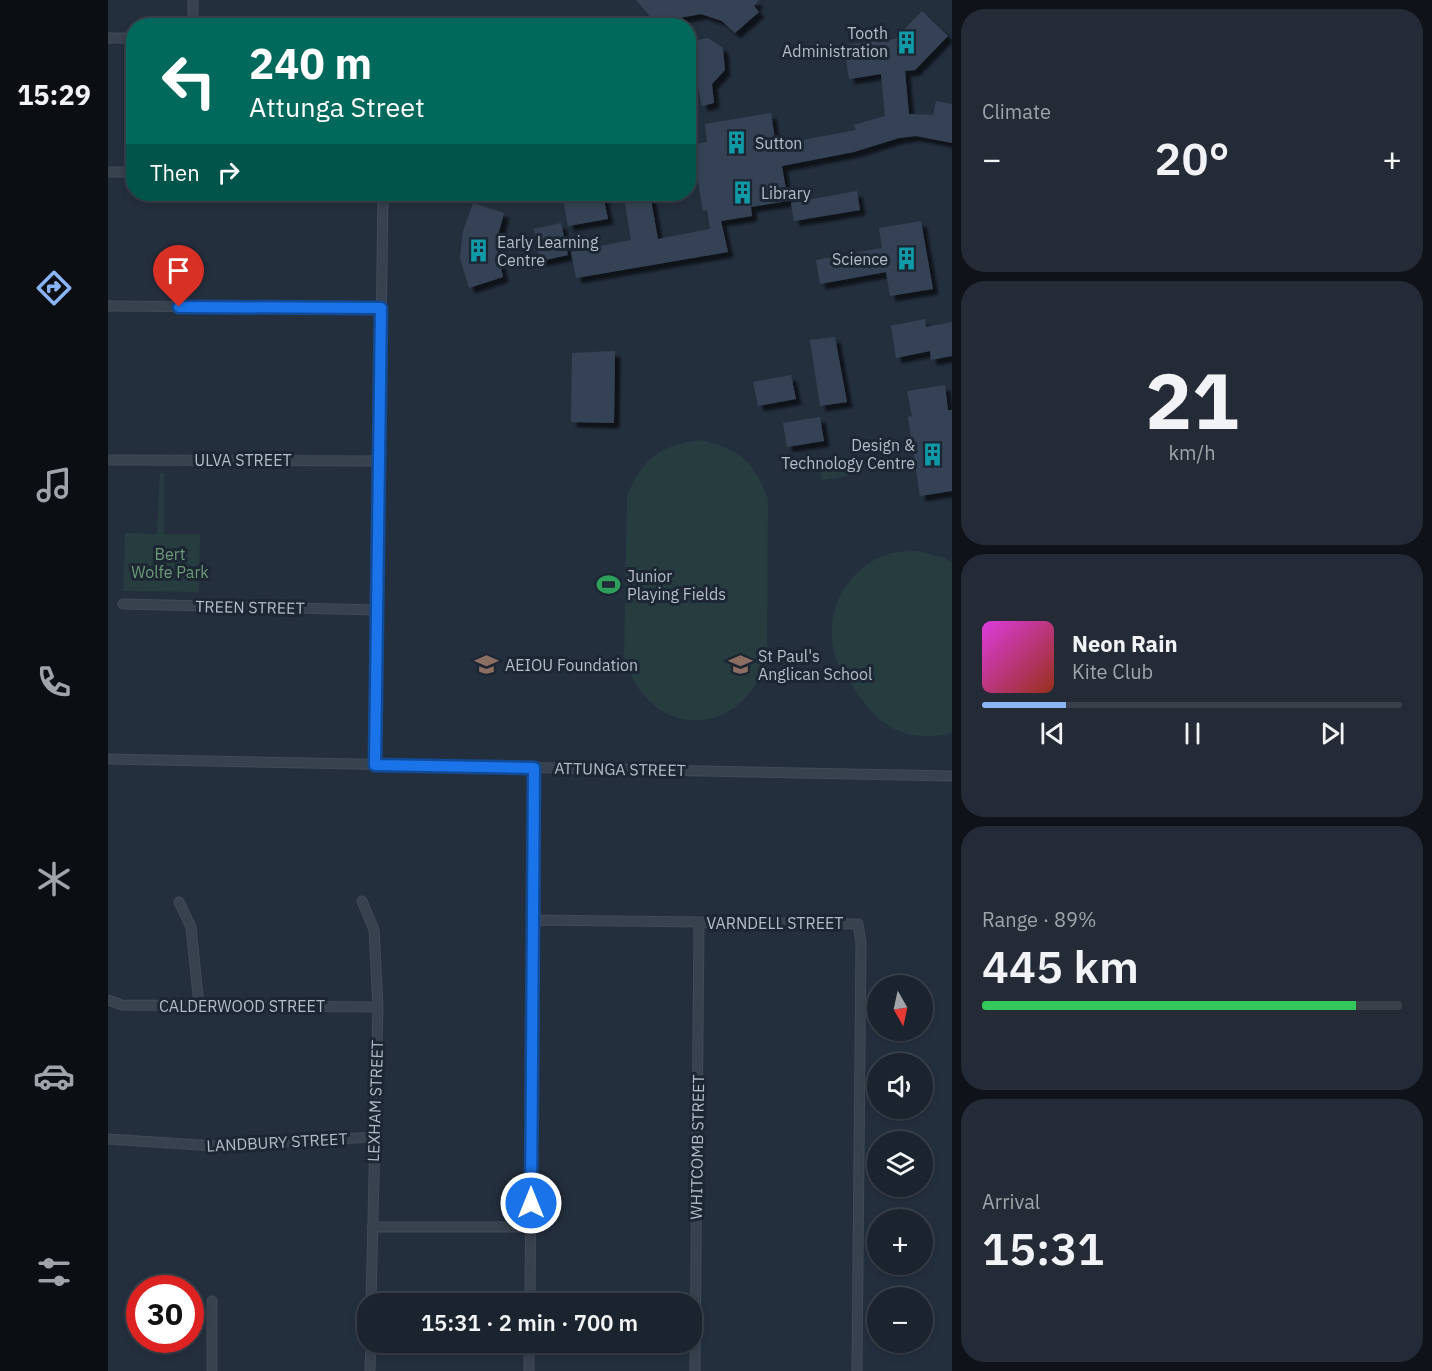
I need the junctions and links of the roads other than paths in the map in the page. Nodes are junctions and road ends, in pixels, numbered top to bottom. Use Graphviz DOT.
graph roads {
  1 [pos="193,0"];
  2 [pos="193,18"];
  3 [pos="108,38"];
  4 [pos="126,38"];
  5 [pos="108,172"];
  6 [pos="126,172"];
  7 [pos="383,201"];
  8 [pos="108,306"];
  9 [pos="381,308"];
  10 [pos="108,460"];
  11 [pos="378,461"];
  12 [pos="123,604"];
  13 [pos="376,610"];
  14 [pos="108,759"];
  15 [pos="375,765"];
  16 [pos="534,768"];
  17 [pos="952,776"];
  18 [pos="362,901"];
  19 [pos="179,902"];
  20 [pos="533,920"];
  21 [pos="699,923"];
  22 [pos="108,1000"];
  23 [pos="199,1005"];
  24 [pos="378,1007"];
  25 [pos="374,1137"];
  26 [pos="108,1139"];
  27 [pos="372,1227"];
  28 [pos="531,1227"];
  29 [pos="371,1293"];
  30 [pos="530,1293"];
  31 [pos="212,1301"];
  32 [pos="370,1353"];
  33 [pos="530,1353"];
  34 [pos="212,1371"];
  35 [pos="370,1371"];
  36 [pos="529,1371"];
  37 [pos="695,1371"];
  38 [pos="857,1371"];
  1 -- 2 [label="street"];
  3 -- 4 [label="street"];
  5 -- 6 [label="street"];
  7 -- 9 [label="street"];
  8 -- 9 [label="street"];
  9 -- 11 [label="street"];
  10 -- 11 [label="street, ULVA STREET"];
  11 -- 13 [label="street"];
  12 -- 13 [label="street, TREEN STREET"];
  13 -- 15 [label="street"];
  14 -- 15 [label="street, ATTUNGA STREET"];
  15 -- 16 [label="street, ATTUNGA STREET"];
  16 -- 17 [label="street, ATTUNGA STREET"];
  16 -- 20 [label="street"];
  18 -- 24 [label="street, LEXHAM STREET"];
  19 -- 23 [label="street"];
  20 -- 21 [label="street, VARNDELL STREET"];
  20 -- 28 [label="street"];
  21 -- 37 [label="street, WHITCOMB STREET"];
  21 -- 38 [label="street, VARNDELL STREET"];
  22 -- 23 [label="street, CALDERWOOD STREET"];
  23 -- 24 [label="street, CALDERWOOD STREET"];
  24 -- 25 [label="street, LEXHAM STREET"];
  25 -- 26 [label="street, LANDBURY STREET"];
  25 -- 27 [label="street, LEXHAM STREET"];
  27 -- 28 [label="street"];
  27 -- 29 [label="street, LEXHAM STREET"];
  28 -- 30 [label="street"];
  31 -- 34 [label="street"];
  32 -- 35 [label="street"];
  33 -- 36 [label="street"];
}
